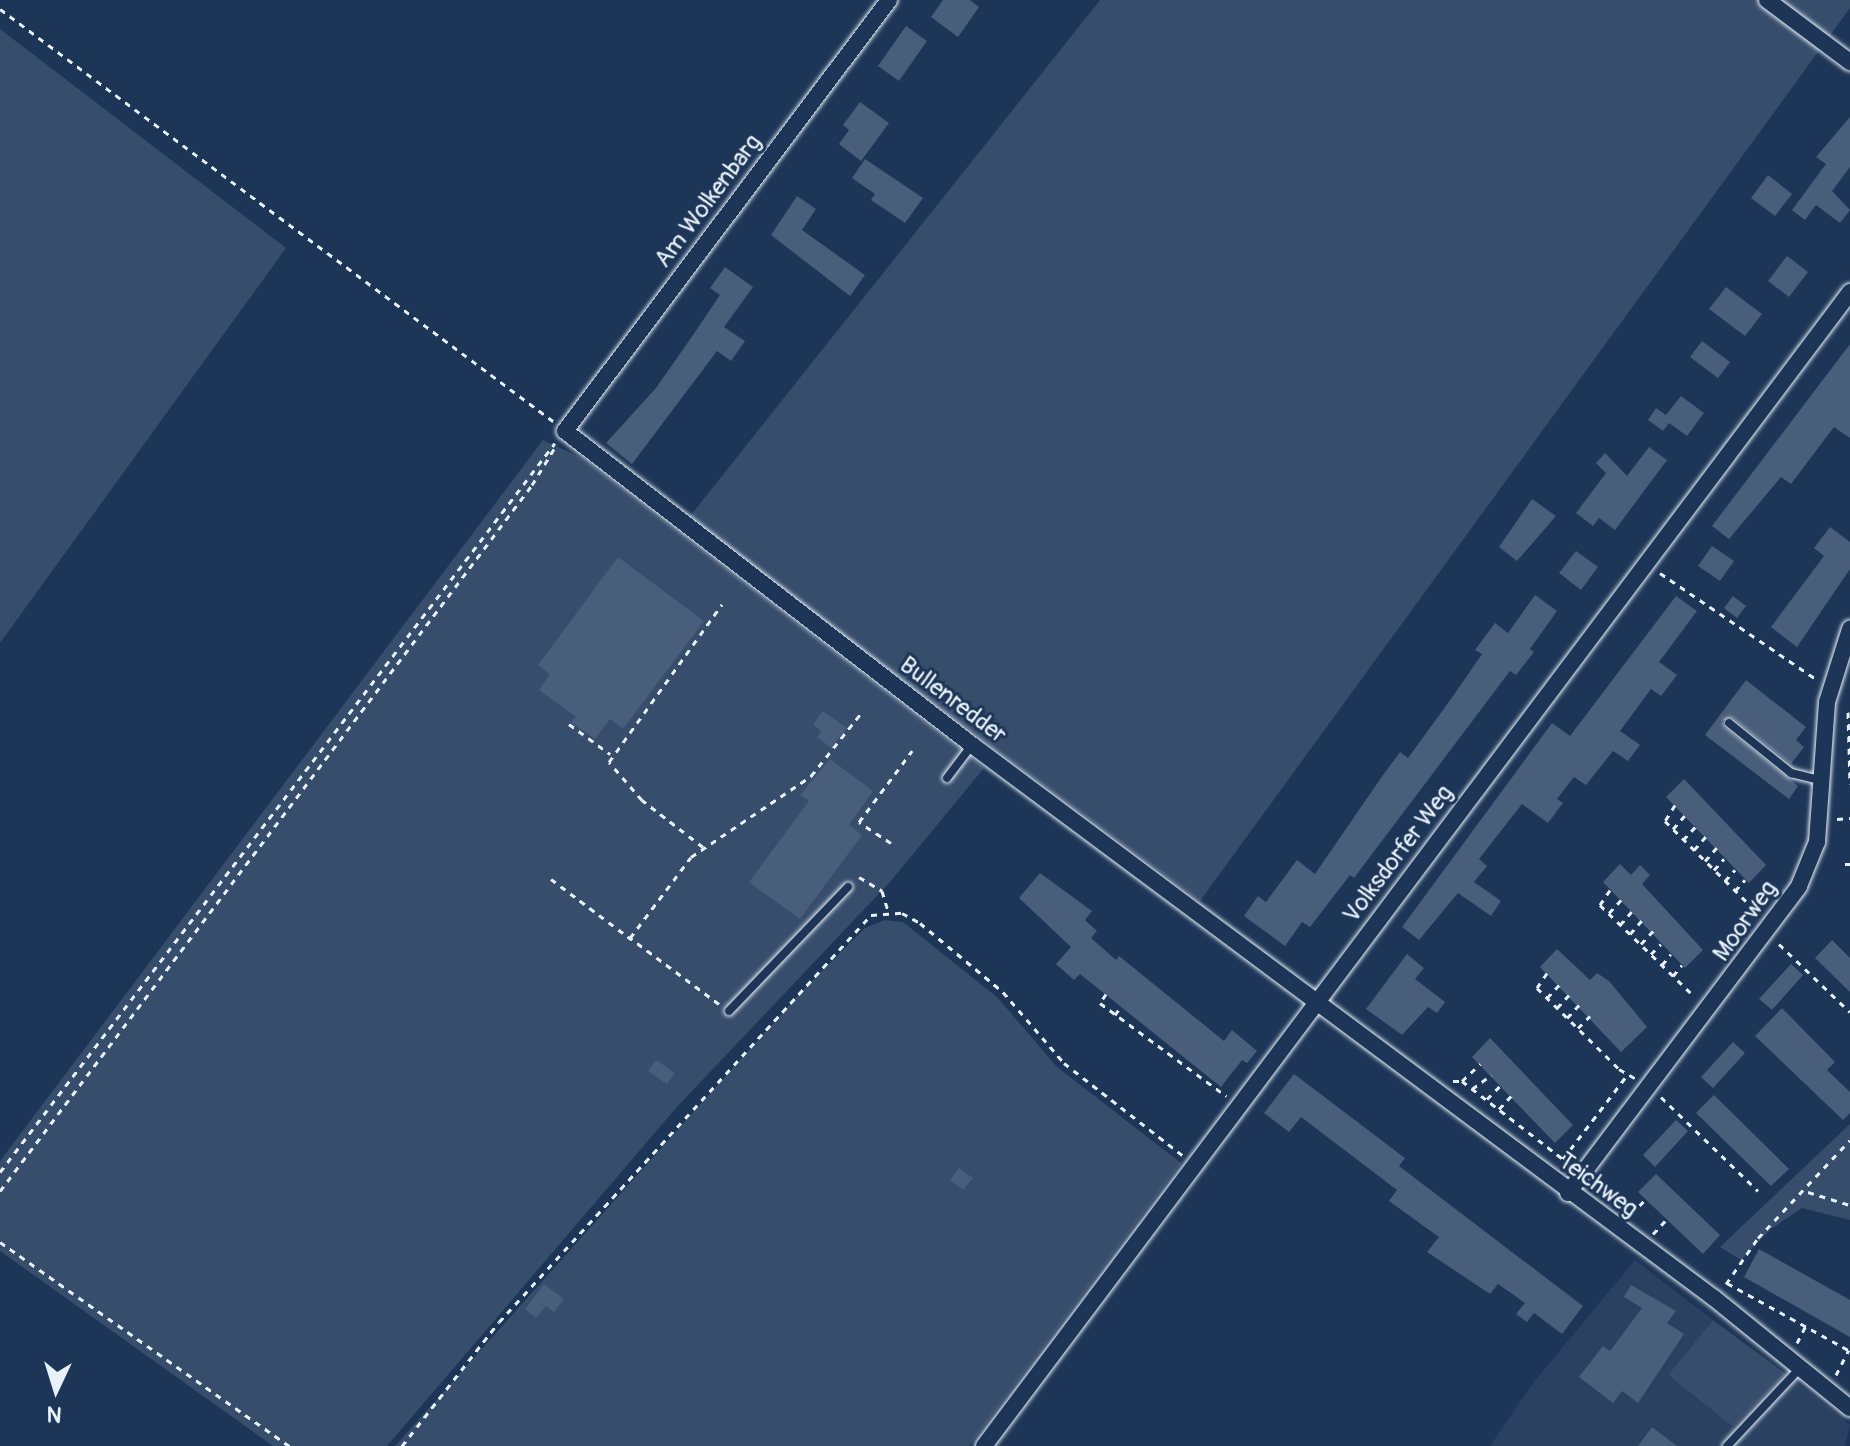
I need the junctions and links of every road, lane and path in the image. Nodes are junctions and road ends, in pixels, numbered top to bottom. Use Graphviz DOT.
graph roads {
  1 [pos="889,0"];
  2 [pos="1767,0"];
  3 [pos="0,9"];
  4 [pos="1850,62"];
  5 [pos="1850,292"];
  6 [pos="565,431"];
  7 [pos="1647,564"];
  8 [pos="722,604"];
  9 [pos="1850,629"];
  10 [pos="1830,688"];
  11 [pos="862,712"];
  12 [pos="1848,712"];
  13 [pos="1729,723"];
  14 [pos="569,724"];
  15 [pos="972,745"];
  16 [pos="912,751"];
  17 [pos="610,754"];
  18 [pos="947,778"];
  19 [pos="1824,781"];
  20 [pos="1850,784"];
  21 [pos="1675,805"];
  22 [pos="1685,815"];
  23 [pos="1696,826"];
  24 [pos="1673,829"];
  25 [pos="1706,836"];
  26 [pos="1683,840"];
  27 [pos="891,843"];
  28 [pos="703,847"];
  29 [pos="1717,847"];
  30 [pos="1694,850"];
  31 [pos="1724,859"];
  32 [pos="1705,861"];
  33 [pos="1714,870"];
  34 [pos="1735,870"];
  35 [pos="859,877"];
  36 [pos="551,879"];
  37 [pos="1745,880"];
  38 [pos="1725,881"];
  39 [pos="848,887"];
  40 [pos="1610,890"];
  41 [pos="1735,891"];
  42 [pos="1621,900"];
  43 [pos="1753,908"];
  44 [pos="888,911"];
  45 [pos="1632,911"];
  46 [pos="1609,913"];
  47 [pos="1642,920"];
  48 [pos="1620,925"];
  49 [pos="1653,931"];
  50 [pos="1767,933"];
  51 [pos="1630,934"];
  52 [pos="630,938"];
  53 [pos="1641,944"];
  54 [pos="1661,944"];
  55 [pos="1651,954"];
  56 [pos="1671,954"];
  57 [pos="1662,965"];
  58 [pos="1682,965"];
  59 [pos="1673,976"];
  60 [pos="1559,985"];
  61 [pos="704,993"];
  62 [pos="1106,994"];
  63 [pos="1569,995"];
  64 [pos="1547,998"];
  65 [pos="1316,1002"];
  66 [pos="1579,1005"];
  67 [pos="1121,1006"];
  68 [pos="1557,1008"];
  69 [pos="1710,1010"];
  70 [pos="729,1011"];
  71 [pos="1850,1012"];
  72 [pos="1115,1015"];
  73 [pos="1590,1016"];
  74 [pos="1567,1018"];
  75 [pos="1578,1028"];
  76 [pos="1480,1064"];
  77 [pos="1628,1074"];
  78 [pos="1491,1075"];
  79 [pos="1462,1081"];
  80 [pos="1422,1083"];
  81 [pos="1501,1085"];
  82 [pos="1472,1089"];
  83 [pos="1512,1095"];
  84 [pos="1487,1099"];
  85 [pos="1239,1105"];
  86 [pos="1499,1109"];
  87 [pos="1850,1140"];
  88 [pos="1194,1165"];
  89 [pos="0,1172"];
  90 [pos="0,1191"];
  91 [pos="1806,1192"];
  92 [pos="1568,1193"];
  93 [pos="1850,1205"];
  94 [pos="0,1242"];
  95 [pos="1727,1283"];
  96 [pos="1714,1298"];
  97 [pos="1850,1350"];
  98 [pos="1800,1368"];
  99 [pos="1828,1391"];
  100 [pos="1850,1408"];
  101 [pos="289,1446"];
  102 [pos="402,1446"];
  103 [pos="984,1446"];
  104 [pos="1727,1446"];
  1 -- 6 [label="street, Am Wolkenbarg"];
  2 -- 4 [label="street"];
  3 -- 6 [label="path"];
  5 -- 7 [label="street, Volksdorfer Weg"];
  6 -- 15 [label="street, Bullenredder"];
  6 -- 89 [label="path"];
  6 -- 90 [label="path"];
  7 -- 10 [label="path"];
  7 -- 65 [label="street, Volksdorfer Weg"];
  8 -- 17 [label="path"];
  9 -- 10 [label="street, Moorweg"];
  10 -- 19 [label="street, Moorweg"];
  11 -- 28 [label="path"];
  12 -- 20 [label="path"];
  13 -- 19 [label="lane"];
  14 -- 17 [label="path"];
  15 -- 18 [label="lane"];
  15 -- 65 [label="street, Bullenredder"];
  16 -- 27 [label="path"];
  17 -- 28 [label="path"];
  19 -- 50 [label="street, Moorweg"];
  21 -- 24 [label="path"];
  22 -- 24 [label="path"];
  23 -- 26 [label="path"];
  24 -- 26 [label="path"];
  25 -- 30 [label="path"];
  26 -- 30 [label="path"];
  28 -- 52 [label="path"];
  29 -- 32 [label="path"];
  30 -- 32 [label="path"];
  31 -- 33 [label="path"];
  32 -- 33 [label="path"];
  33 -- 38 [label="path"];
  34 -- 38 [label="path"];
  35 -- 44 [label="path"];
  36 -- 52 [label="path"];
  37 -- 41 [label="path"];
  38 -- 41 [label="path"];
  39 -- 70 [label="lane"];
  40 -- 46 [label="path"];
  41 -- 43 [label="path"];
  42 -- 46 [label="path"];
  44 -- 88 [label="path"];
  44 -- 102 [label="path"];
  45 -- 48 [label="path"];
  46 -- 48 [label="path"];
  47 -- 51 [label="path"];
  48 -- 51 [label="path"];
  49 -- 53 [label="path"];
  50 -- 69 [label="street, Moorweg"];
  50 -- 71 [label="path"];
  51 -- 53 [label="path"];
  52 -- 61 [label="path"];
  52 -- 70 [label="path"];
  53 -- 55 [label="path"];
  54 -- 55 [label="path"];
  55 -- 57 [label="path"];
  56 -- 57 [label="path"];
  57 -- 59 [label="path"];
  58 -- 59 [label="path"];
  59 -- 69 [label="path"];
  60 -- 64 [label="path"];
  62 -- 72 [label="path"];
  63 -- 68 [label="path"];
  65 -- 80 [label="street, Teichweg"];
  65 -- 85 [label="street, Volksdorfer Weg"];
  66 -- 74 [label="path"];
  67 -- 72 [label="path"];
  69 -- 92 [label="street, Moorweg"];
  72 -- 85 [label="path"];
  73 -- 75 [label="path"];
  76 -- 79 [label="path"];
  77 -- 86 [label="path"];
  78 -- 82 [label="path"];
  79 -- 80 [label="path"];
  79 -- 82 [label="path"];
  80 -- 92 [label="street, Teichweg"];
  81 -- 84 [label="path"];
  82 -- 84 [label="path"];
  83 -- 86 [label="path"];
  84 -- 86 [label="path"];
  85 -- 88 [label="street, Volksdorfer Weg"];
  87 -- 91 [label="path"];
  88 -- 103 [label="street, Volksdorfer Weg"];
  91 -- 93 [label="path"];
  91 -- 95 [label="path"];
  92 -- 96 [label="street, Teichweg"];
  94 -- 101 [label="path"];
  95 -- 96 [label="path"];
  95 -- 97 [label="path"];
  96 -- 98 [label="street, Teichweg"];
  97 -- 99 [label="path"];
  98 -- 99 [label="street, Teichweg"];
  98 -- 104 [label="lane"];
  99 -- 100 [label="street, Teichweg"];
}
